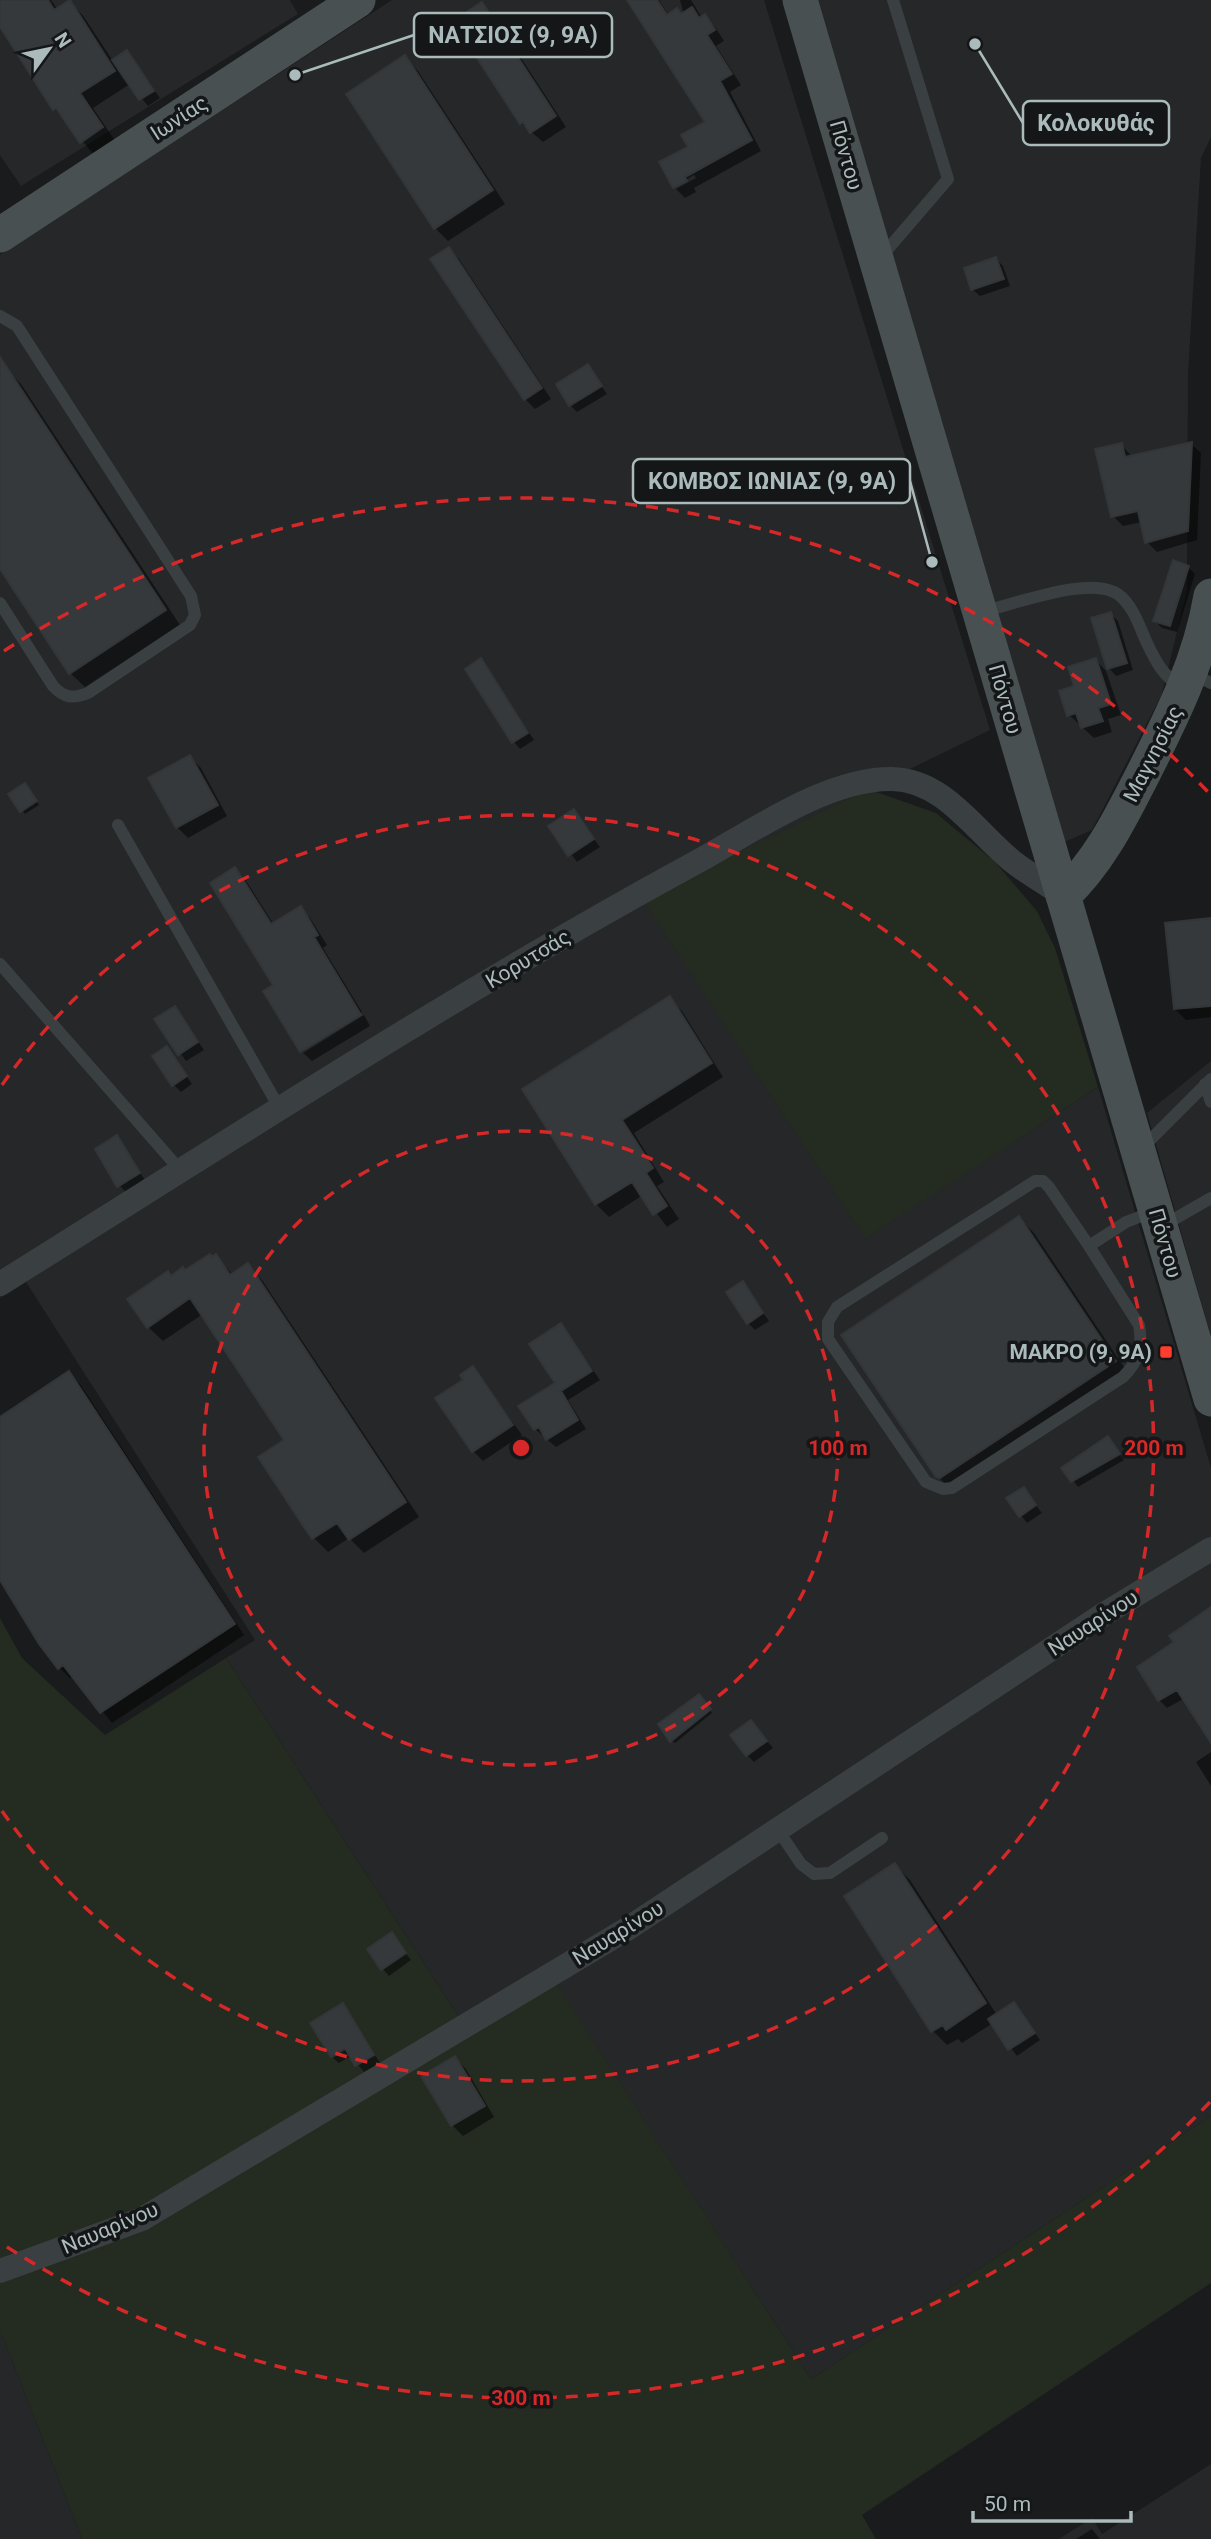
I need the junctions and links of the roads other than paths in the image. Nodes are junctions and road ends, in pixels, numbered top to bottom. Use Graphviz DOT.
graph roads {
  1 [pos="358,0"];
  2 [pos="800,0"];
  3 [pos="893,0"];
  4 [pos="0,235"];
  5 [pos="877,262"];
  6 [pos="0,316"];
  7 [pos="1211,596"];
  8 [pos="0,603"];
  9 [pos="980,612"];
  10 [pos="1196,682"];
  11 [pos="118,825"];
  12 [pos="1063,896"];
  13 [pos="0,964"];
  14 [pos="1208,1081"];
  15 [pos="1211,1102"];
  16 [pos="280,1109"];
  17 [pos="1139,1152"];
  18 [pos="181,1171"];
  19 [pos="1211,1198"];
  20 [pos="1158,1219"];
  21 [pos="1089,1246"];
  22 [pos="0,1284"];
  23 [pos="1211,1399"];
  24 [pos="1211,1549"];
  25 [pos="778,1830"];
  26 [pos="882,1838"];
  27 [pos="0,2271"];
  1 -- 4 [label="street, Ιωνίας"];
  2 -- 5 [label="street, Πόντου"];
  3 -- 5 [label="lane"];
  5 -- 9 [label="street, Πόντου"];
  6 -- 8 [label="lane"];
  7 -- 10 [label="street, Μαγνησίας"];
  9 -- 10 [label="lane"];
  9 -- 12 [label="street, Πόντου"];
  10 -- 12 [label="street, Μαγνησίας"];
  11 -- 16 [label="lane"];
  12 -- 16 [label="street, Κορυτσάς"];
  12 -- 17 [label="street, Πόντου"];
  13 -- 18 [label="lane"];
  14 -- 15 [label="lane"];
  14 -- 17 [label="lane"];
  16 -- 18 [label="street, Κορυτσάς"];
  17 -- 20 [label="street, Πόντου"];
  18 -- 22 [label="street, Κορυτσάς"];
  19 -- 20 [label="lane"];
  20 -- 21 [label="lane"];
  20 -- 23 [label="street, Πόντου"];
  21 -- 21 [label="lane"];
  24 -- 25 [label="street, Ναυαρίνου"];
  25 -- 26 [label="lane"];
  25 -- 27 [label="street, Ναυαρίνου"];
}
